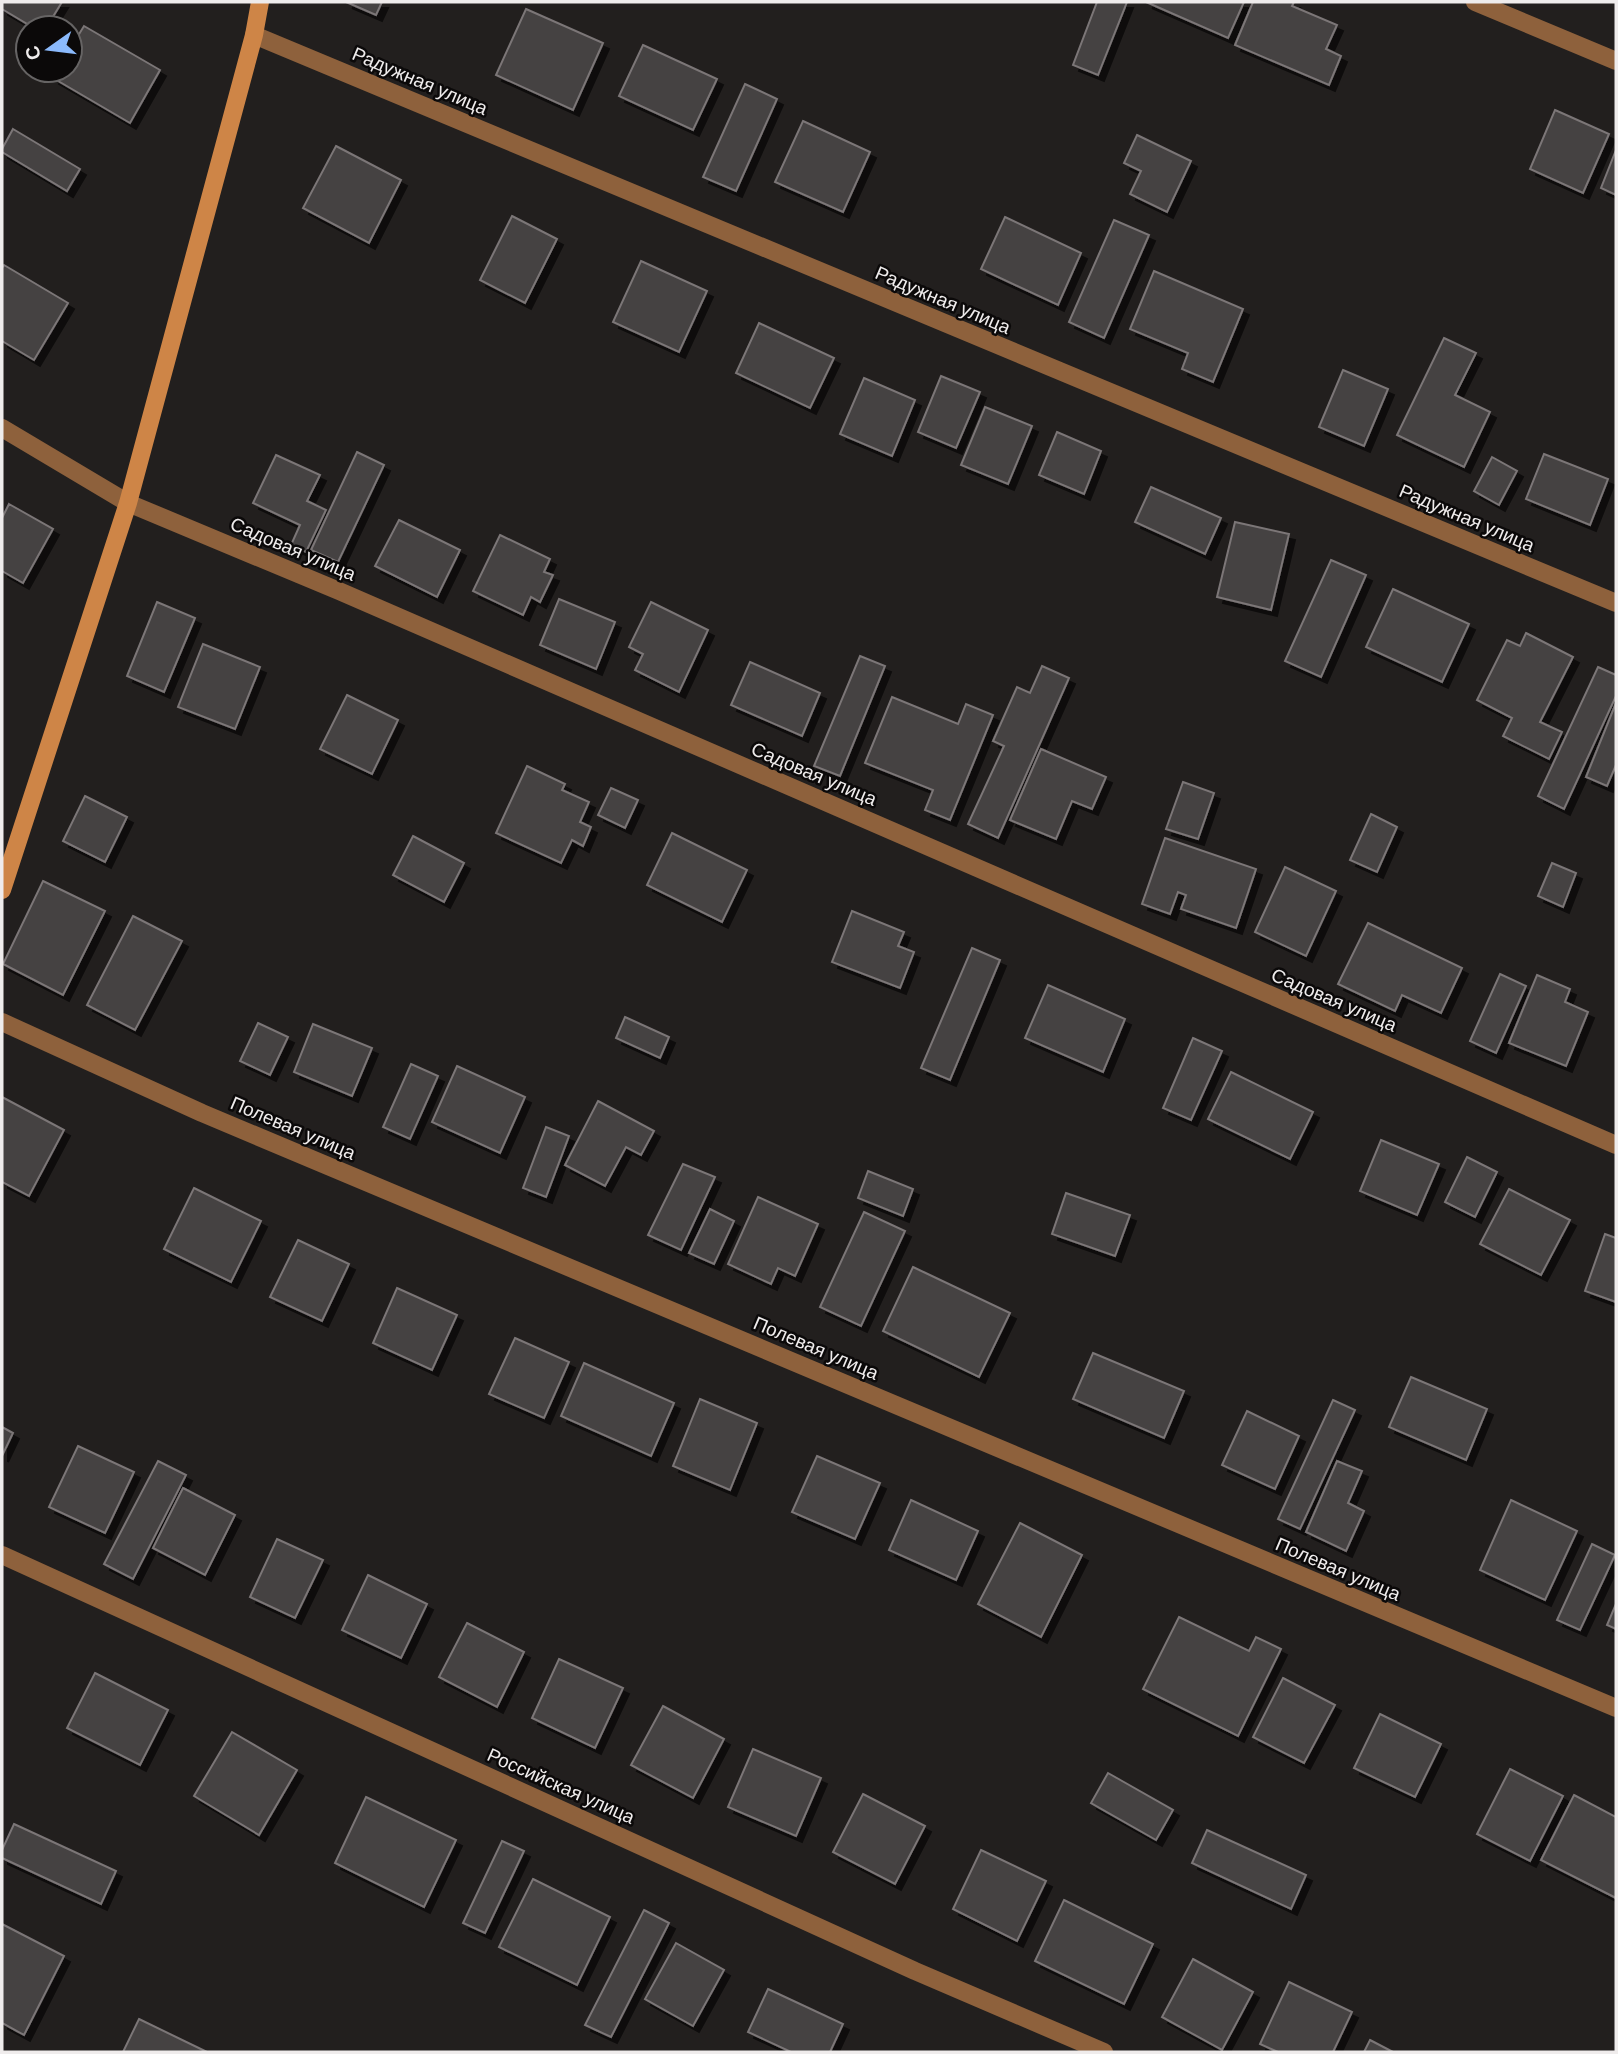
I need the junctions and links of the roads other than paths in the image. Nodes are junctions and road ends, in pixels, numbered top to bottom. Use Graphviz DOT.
graph roads {
  1 [pos="260,2"];
  2 [pos="1475,2"];
  3 [pos="254,35"];
  4 [pos="1616,61"];
  5 [pos="2,428"];
  6 [pos="128,503"];
  7 [pos="1616,603"];
  8 [pos="2,890"];
  9 [pos="2,1021"];
  10 [pos="1616,1145"];
  11 [pos="2,1555"];
  12 [pos="1616,1709"];
  13 [pos="1104,2052"];
  1 -- 3 [label="street"];
  2 -- 4 [label="street"];
  3 -- 6 [label="street"];
  3 -- 7 [label="street, Радужная улица"];
  5 -- 6 [label="street, Садовая улица"];
  6 -- 8 [label="street"];
  6 -- 10 [label="street, Садовая улица"];
  9 -- 12 [label="street, Полевая улица"];
  11 -- 13 [label="street, Российская улица"];
}
